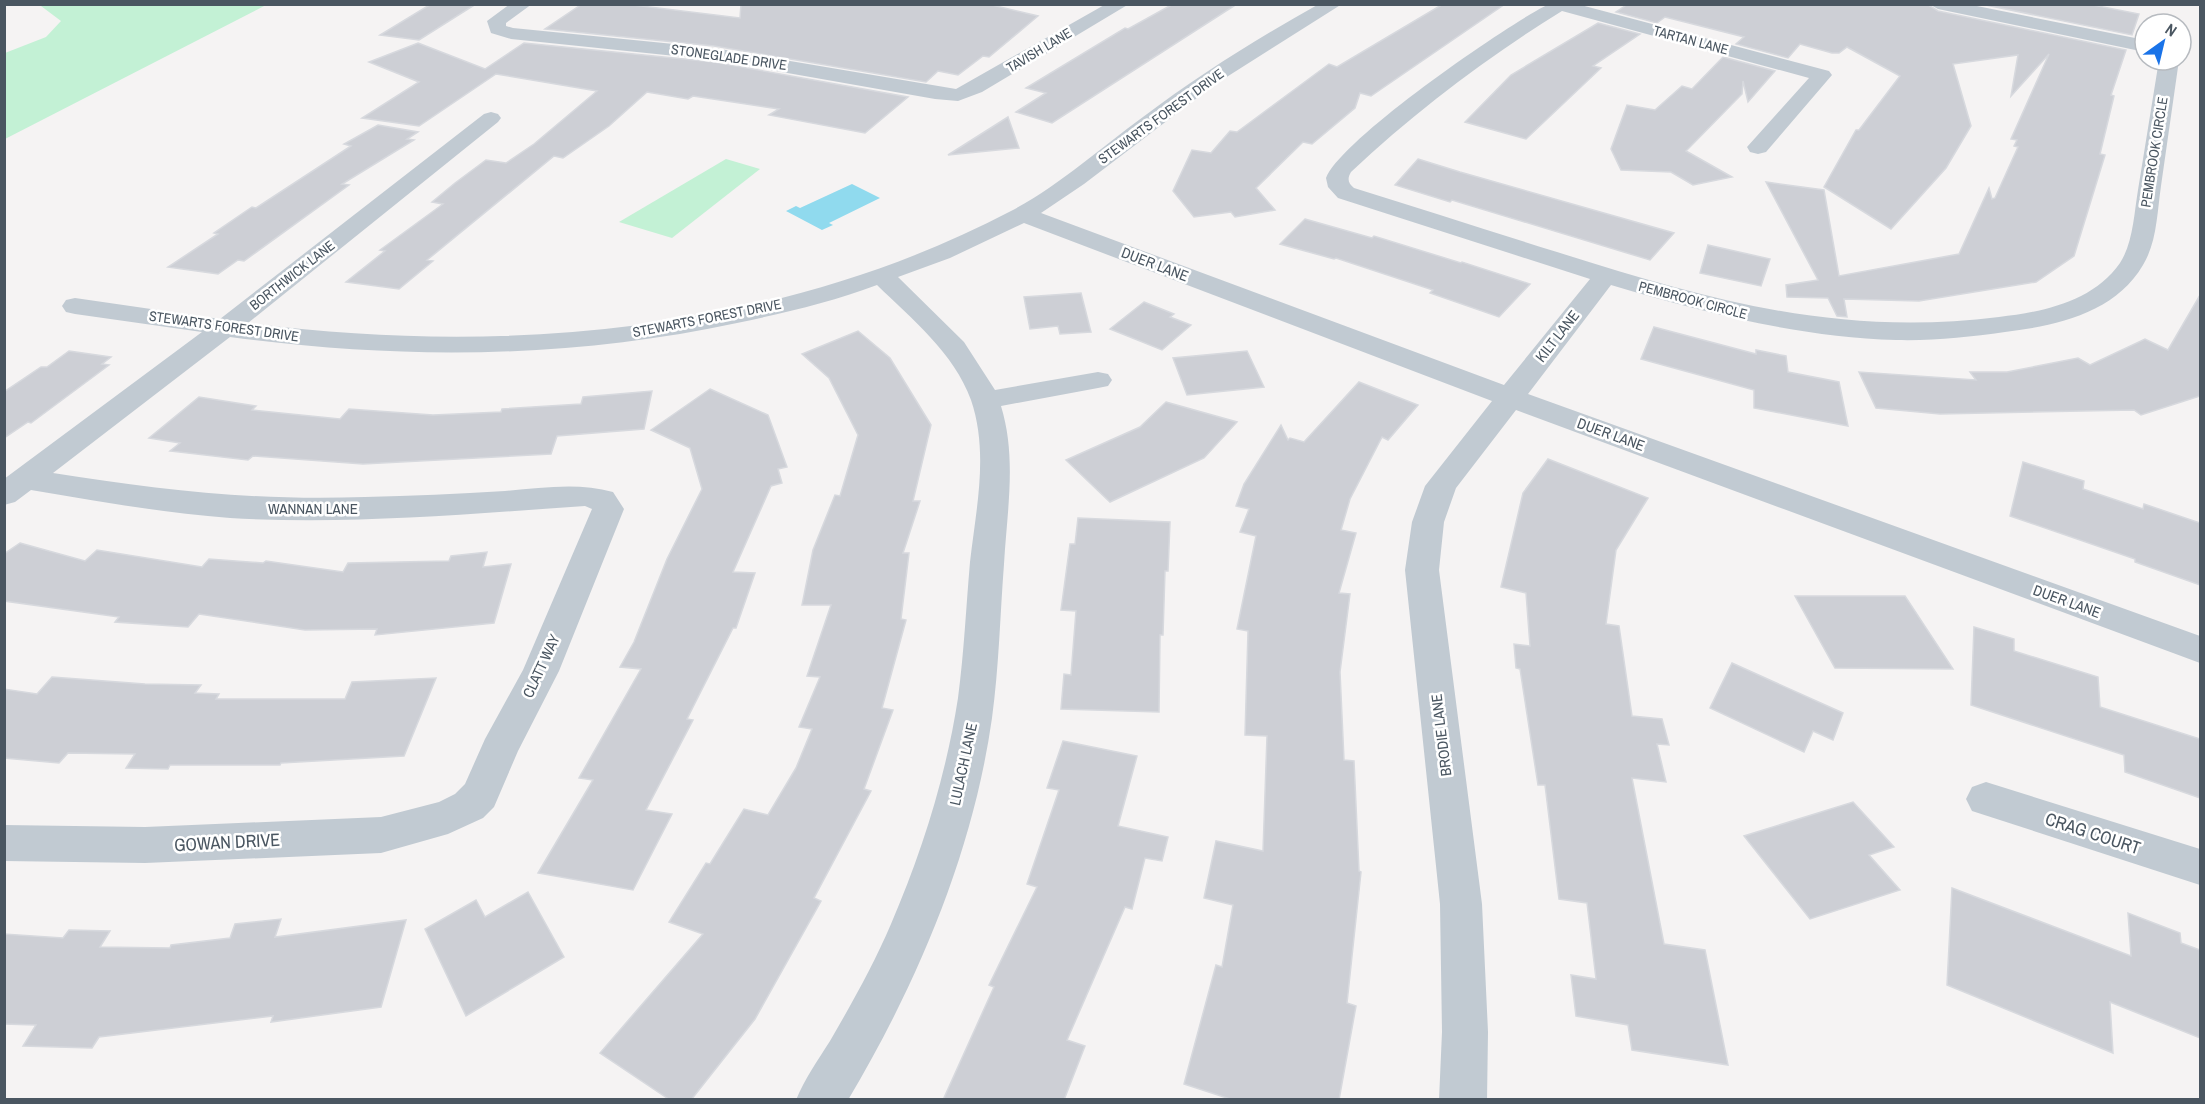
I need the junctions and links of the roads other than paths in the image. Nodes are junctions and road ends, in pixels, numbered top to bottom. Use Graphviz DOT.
graph roads {
  1 [pos="523,4"];
  2 [pos="1332,4"];
  3 [pos="1938,4"];
  4 [pos="1559,5"];
  5 [pos="1082,7"];
  6 [pos="1111,9"];
  7 [pos="2133,44"];
  8 [pos="2167,72"];
  9 [pos="958,95"];
  10 [pos="491,118"];
  11 [pos="1758,147"];
  12 [pos="1022,214"];
  13 [pos="882,276"];
  14 [pos="1605,276"];
  15 [pos="75,306"];
  16 [pos="226,327"];
  17 [pos="1098,380"];
  18 [pos="1509,397"];
  19 [pos="984,400"];
  20 [pos="15,487"];
  21 [pos="602,499"];
  22 [pos="2200,650"];
  23 [pos="1986,799"];
  24 [pos="448,817"];
  25 [pos="4,843"];
  26 [pos="2200,867"];
  27 [pos="820,1100"];
  28 [pos="1463,1100"];
  1 -- 9 [label="street, STONEGLADE DRIVE"];
  2 -- 12 [label="street, STEWARTS FOREST DRIVE"];
  3 -- 7 [label="street"];
  4 -- 11 [label="street, TARTAN LANE"];
  4 -- 14 [label="street, PEMBROOK CIRCLE"];
  5 -- 6 [label="street"];
  6 -- 9 [label="street, TAVISH LANE"];
  8 -- 14 [label="street, PEMBROOK CIRCLE"];
  10 -- 16 [label="street, BORTHWICK LANE"];
  12 -- 13 [label="street, STEWARTS FOREST DRIVE"];
  12 -- 18 [label="street, DUER LANE"];
  13 -- 16 [label="street, STEWARTS FOREST DRIVE"];
  13 -- 19 [label="street, LULACH LANE"];
  14 -- 18 [label="street, KILT LANE"];
  15 -- 16 [label="street, STEWARTS FOREST DRIVE"];
  16 -- 20 [label="street, BORTHWICK LANE"];
  17 -- 19 [label="street"];
  18 -- 22 [label="street, DUER LANE"];
  18 -- 28 [label="street, BRODIE LANE"];
  19 -- 27 [label="street, LULACH LANE"];
  20 -- 21 [label="street, WANNAN LANE"];
  21 -- 24 [label="street, CLATT WAY"];
  23 -- 26 [label="street, CRAG COURT"];
  24 -- 25 [label="street, GOWAN DRIVE"];
}
